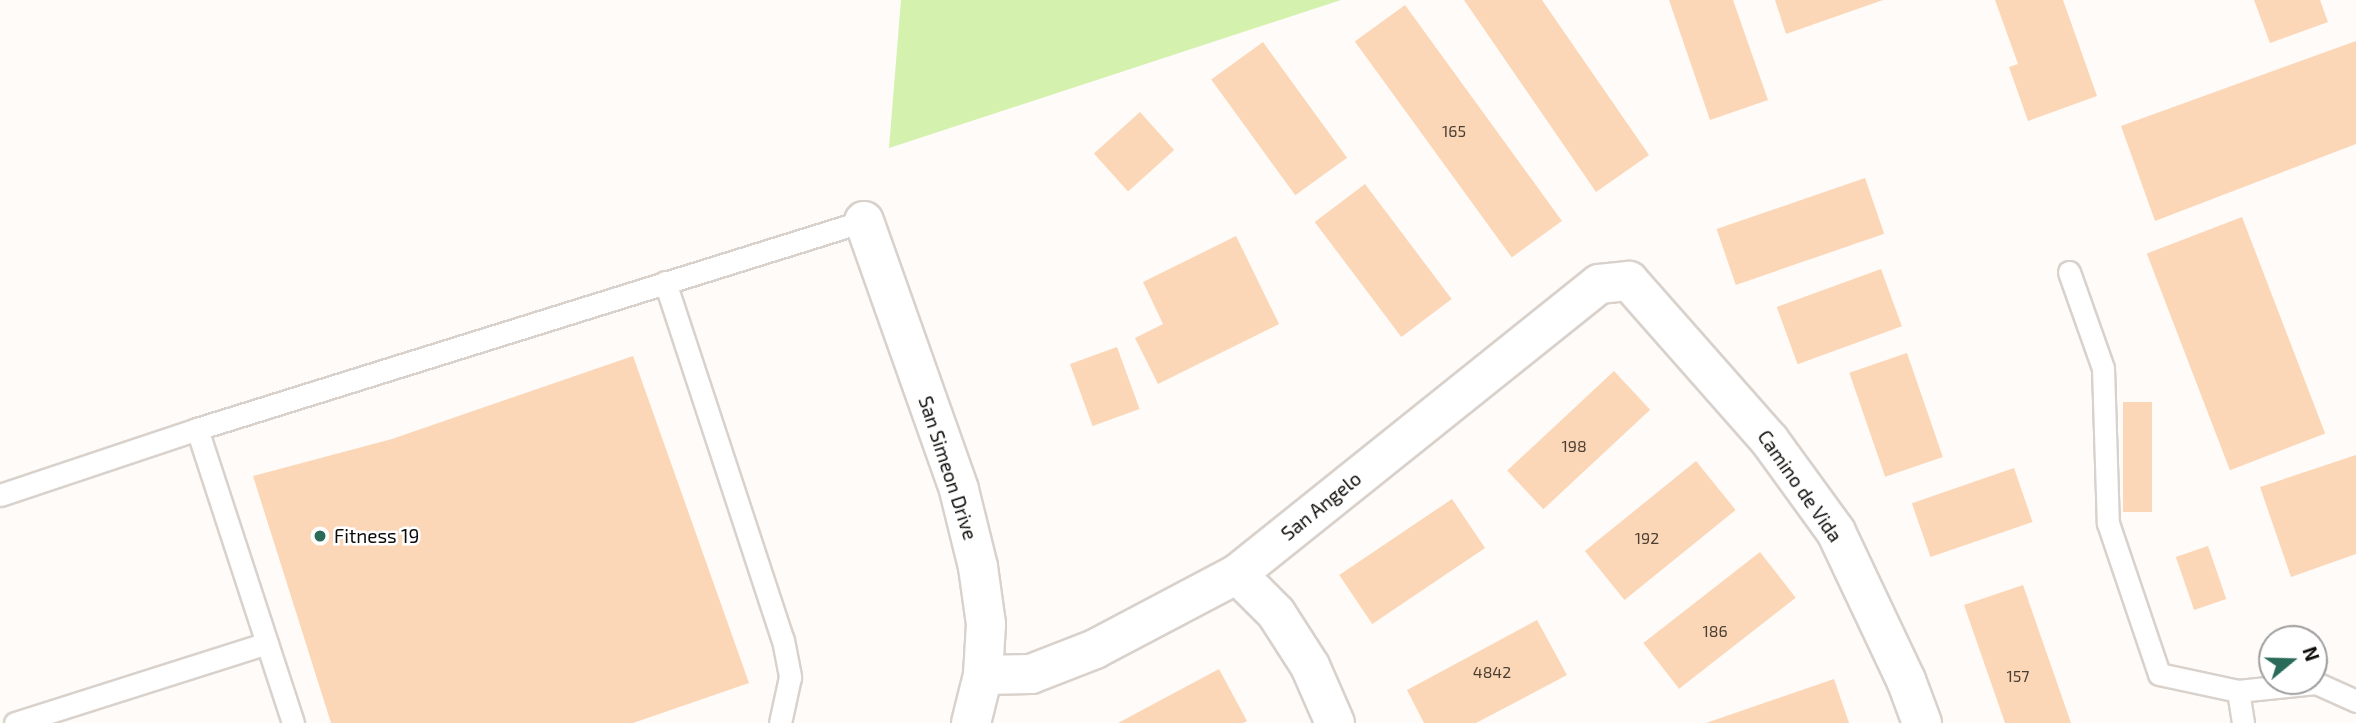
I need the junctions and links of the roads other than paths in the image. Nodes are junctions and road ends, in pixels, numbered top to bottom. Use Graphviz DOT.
graph roads {
  1 [pos="864,221"];
  2 [pos="2069,272"];
  3 [pos="1629,281"];
  4 [pos="665,282"];
  5 [pos="197,429"];
  6 [pos="0,495"];
  7 [pos="1237,574"];
  8 [pos="267,643"];
  9 [pos="982,676"];
  10 [pos="2238,691"];
  11 [pos="2356,701"];
  12 [pos="15,723"];
  13 [pos="293,723"];
  14 [pos="780,723"];
  15 [pos="971,723"];
  16 [pos="1335,723"];
  17 [pos="1922,723"];
  18 [pos="2243,723"];
  1 -- 4 [label="lane"];
  1 -- 9 [label="street, San Simeon Drive"];
  2 -- 10 [label="lane"];
  3 -- 7 [label="street, San Angelo"];
  3 -- 17 [label="street, Camino de Vida"];
  4 -- 5 [label="lane"];
  4 -- 14 [label="lane"];
  5 -- 6 [label="lane"];
  5 -- 8 [label="lane"];
  7 -- 9 [label="street, San Angelo"];
  7 -- 16 [label="street"];
  8 -- 12 [label="lane"];
  8 -- 13 [label="lane"];
  9 -- 15 [label="street, San Simeon Drive"];
  10 -- 11 [label="lane"];
  10 -- 18 [label="lane"];
}
